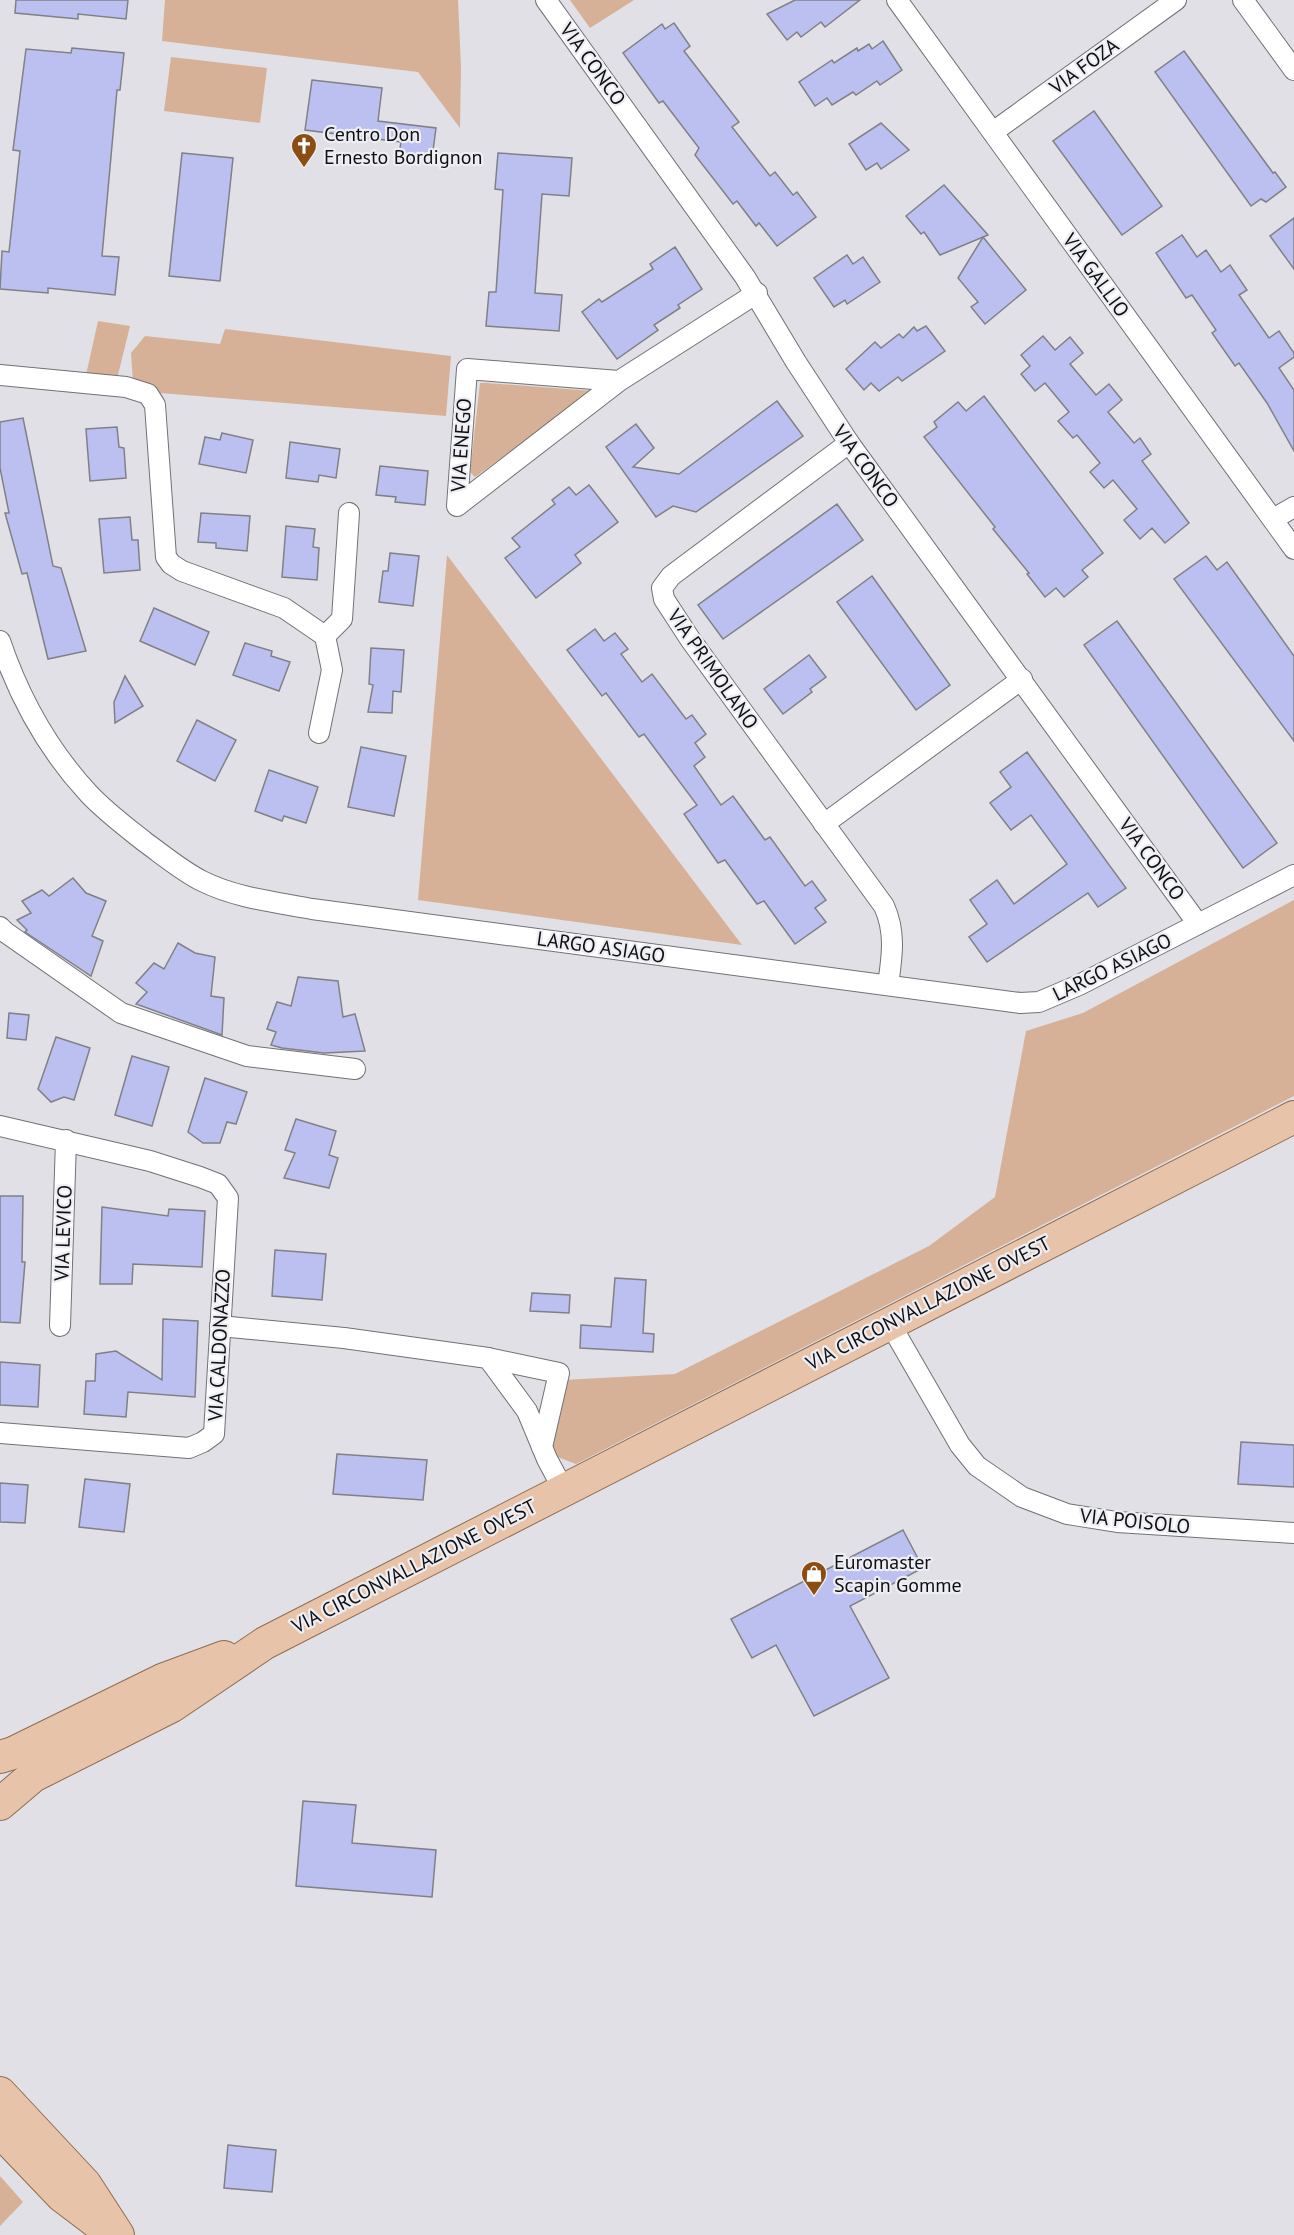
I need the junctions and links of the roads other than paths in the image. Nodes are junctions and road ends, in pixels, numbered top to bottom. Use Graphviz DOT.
graph roads {
  1 [pos="546,0"];
  2 [pos="897,0"];
  3 [pos="1176,0"];
  4 [pos="1243,0"];
  5 [pos="1294,70"];
  6 [pos="993,132"];
  7 [pos="757,293"];
  8 [pos="0,375"];
  9 [pos="619,381"];
  10 [pos="849,443"];
  11 [pos="1294,507"];
  12 [pos="350,513"];
  13 [pos="1273,519"];
  14 [pos="1294,549"];
  15 [pos="325,636"];
  16 [pos="0,641"];
  17 [pos="1022,679"];
  18 [pos="319,733"];
  19 [pos="824,824"];
  20 [pos="1294,875"];
  21 [pos="1198,924"];
  22 [pos="0,927"];
  23 [pos="888,985"];
  24 [pos="354,1069"];
  25 [pos="1294,1117"];
  26 [pos="0,1126"];
  27 [pos="66,1140"];
  28 [pos="889,1322"];
  29 [pos="60,1326"];
  30 [pos="220,1326"];
  31 [pos="488,1358"];
  32 [pos="0,1433"];
  33 [pos="542,1447"];
  34 [pos="563,1489"];
  35 [pos="1294,1533"];
  36 [pos="265,1643"];
  37 [pos="0,1757"];
  38 [pos="0,1804"];
  39 [pos="0,2093"];
  40 [pos="0,2131"];
  41 [pos="113,2235"];
  42 [pos="118,2235"];
  1 -- 7 [label="street, VIA CONCO"];
  2 -- 6 [label="street, VIA GALLIO"];
  3 -- 6 [label="street, VIA FOZA"];
  4 -- 5 [label="street"];
  6 -- 13 [label="street, VIA GALLIO"];
  7 -- 9 [label="street, VIA ENEGO"];
  7 -- 10 [label="street, VIA CONCO"];
  8 -- 15 [label="street"];
  9 -- 9 [label="street, VIA ENEGO"];
  10 -- 17 [label="street, VIA CONCO"];
  10 -- 19 [label="street, VIA PRIMOLANO"];
  11 -- 13 [label="street"];
  12 -- 15 [label="street"];
  13 -- 14 [label="street, VIA GALLIO"];
  15 -- 18 [label="street"];
  16 -- 23 [label="street, LARGO ASIAGO"];
  17 -- 19 [label="street"];
  17 -- 21 [label="street, VIA CONCO"];
  19 -- 23 [label="street, VIA PRIMOLANO"];
  20 -- 21 [label="street, LARGO ASIAGO"];
  21 -- 23 [label="street, LARGO ASIAGO"];
  22 -- 24 [label="street"];
  25 -- 28 [label="main road, VIA CIRCONVALLAZIONE OVEST"];
  26 -- 27 [label="street"];
  27 -- 29 [label="street, VIA LEVICO"];
  27 -- 30 [label="street, VIA CALDONAZZO"];
  28 -- 34 [label="main road, VIA CIRCONVALLAZIONE OVEST"];
  28 -- 35 [label="street, VIA POISOLO"];
  30 -- 31 [label="street"];
  30 -- 32 [label="street, VIA CALDONAZZO"];
  31 -- 33 [label="street"];
  31 -- 33 [label="street"];
  33 -- 34 [label="street"];
  34 -- 36 [label="main road, VIA CIRCONVALLAZIONE OVEST"];
  36 -- 37 [label="main road, VIA CIRCONVALLAZIONE OVEST"];
  36 -- 38 [label="main road, VIA CIRCONVALLAZIONE OVEST"];
  39 -- 42 [label="main road"];
  40 -- 41 [label="main road"];
}
